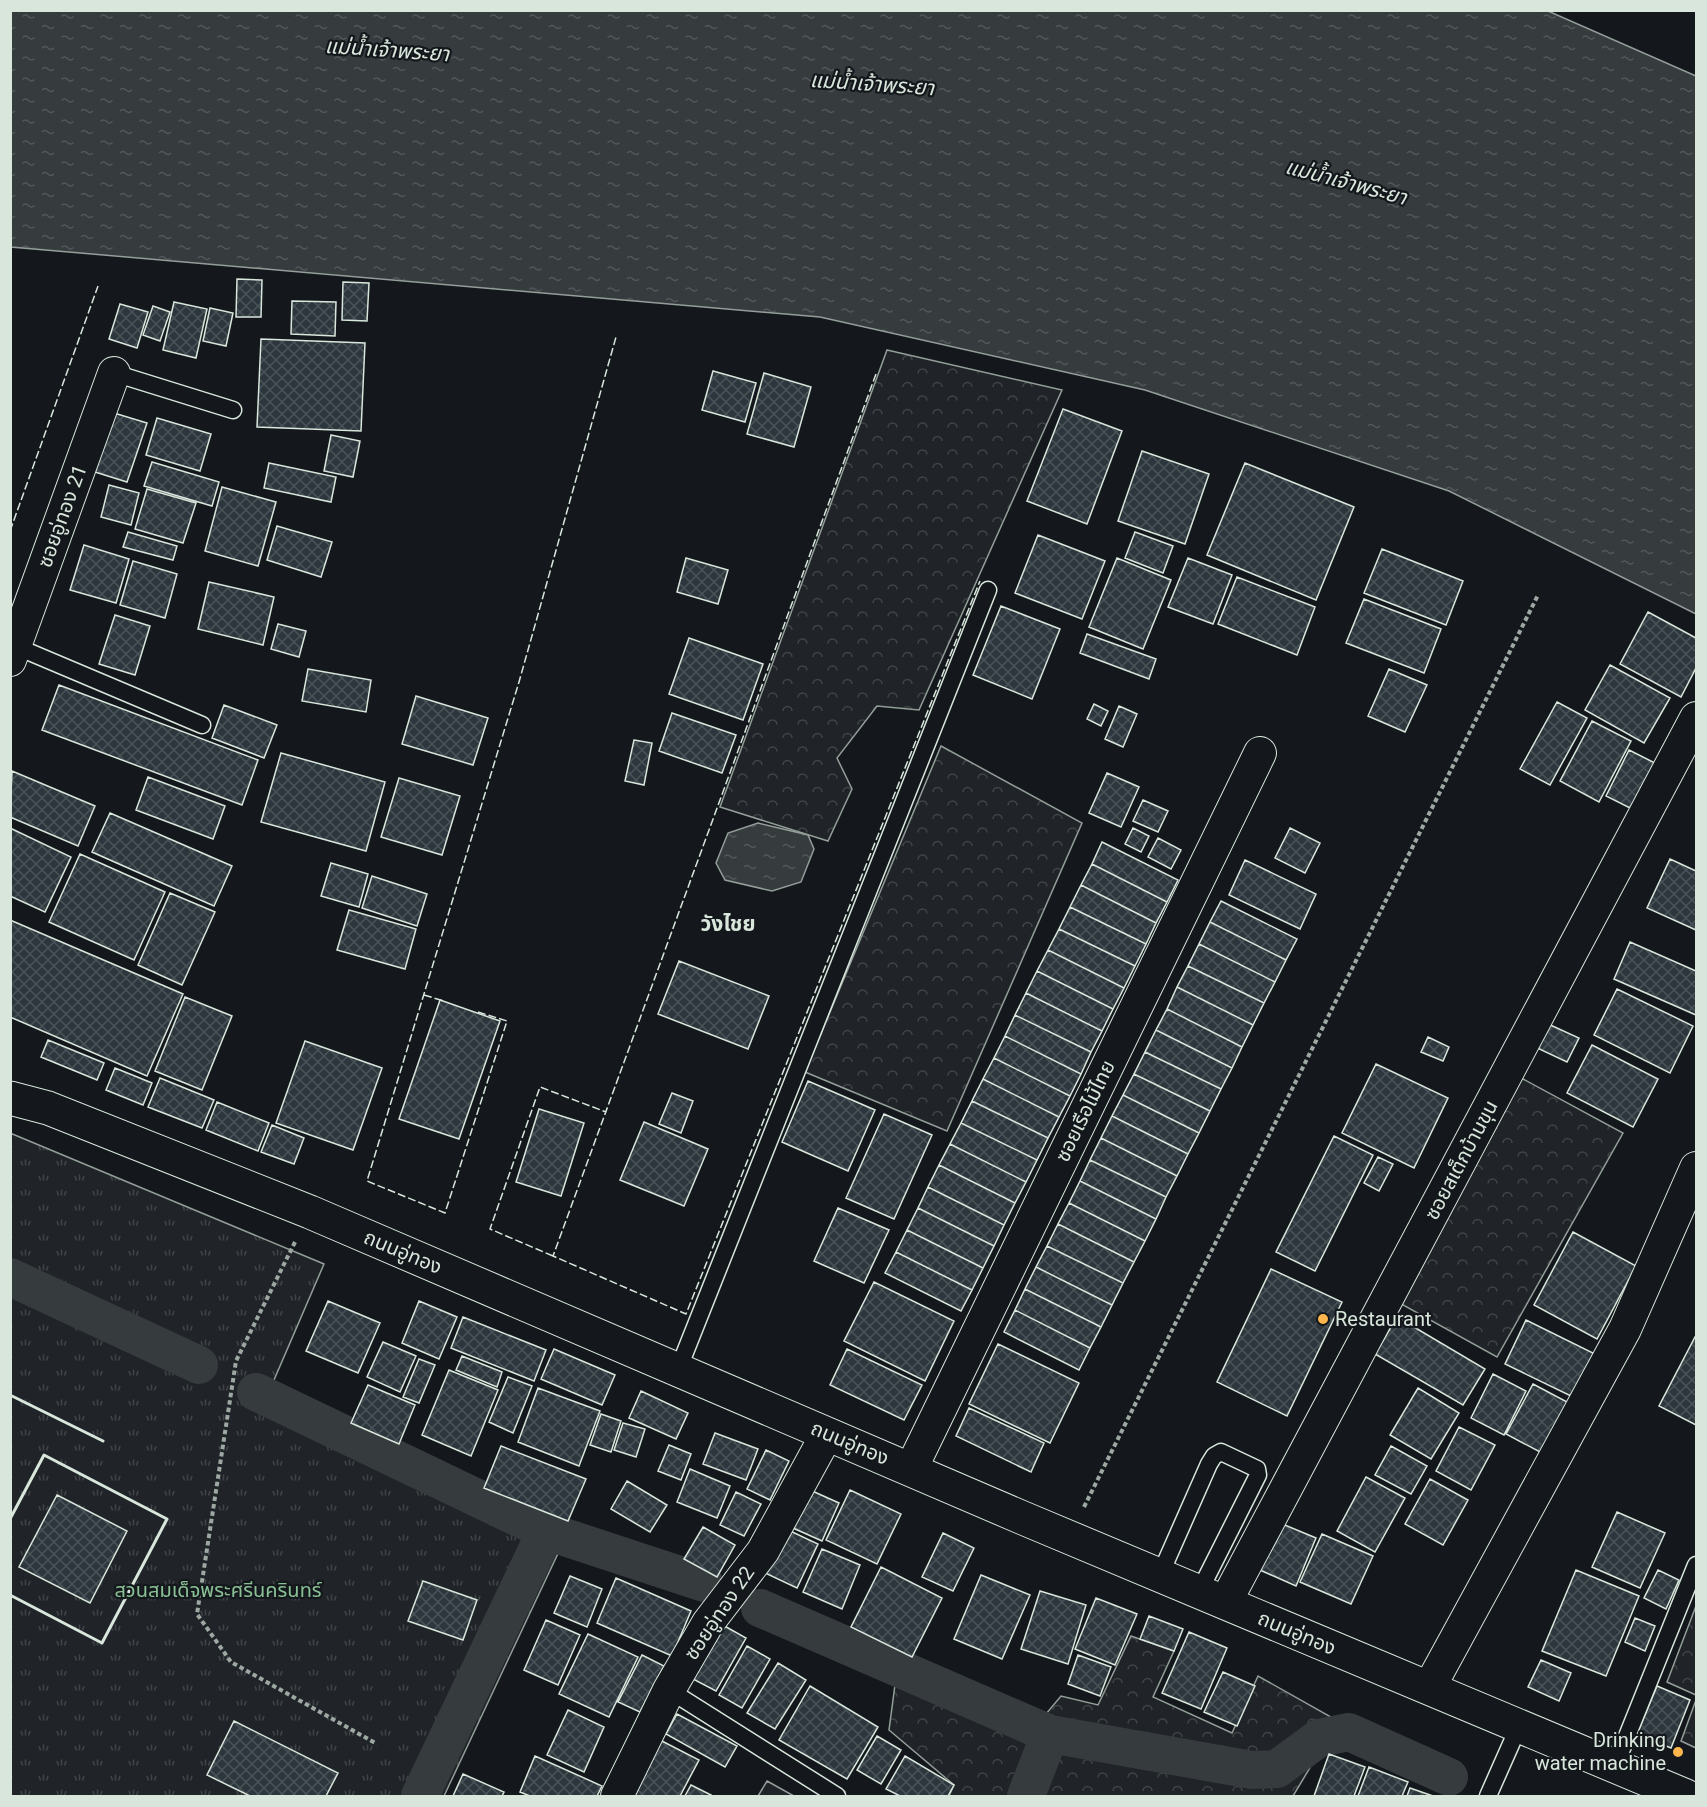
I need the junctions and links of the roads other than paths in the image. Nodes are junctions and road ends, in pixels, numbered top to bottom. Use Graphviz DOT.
graph roads {
  1 [pos="114,373"];
  2 [pos="233,410"];
  3 [pos="988,590"];
  4 [pos="13,653"];
  5 [pos="1696,718"];
  6 [pos="202,725"];
  7 [pos="1260,753"];
  8 [pos="10,1098"];
  9 [pos="1696,1168"];
  10 [pos="678,1370"];
  11 [pos="827,1434"];
  12 [pos="911,1469"];
  13 [pos="1696,1565"];
  14 [pos="1161,1575"];
  15 [pos="1212,1597"];
  16 [pos="1429,1688"];
  17 [pos="669,1690"];
  18 [pos="1519,1726"];
  19 [pos="1615,1766"];
  20 [pos="617,1797"];
  21 [pos="837,1797"];
  22 [pos="1488,1797"];
  23 [pos="1686,1797"];
  1 -- 2 [label="lane"];
  1 -- 4 [label="street, ซอยอู่ทอง 21"];
  3 -- 10 [label="lane"];
  4 -- 6 [label="lane"];
  5 -- 15 [label="street, ซอยสเต็กบ้านขุน"];
  7 -- 12 [label="street, ซอยเรือไม้ไทย"];
  8 -- 10 [label="main road, ถนนอู่ทอง"];
  9 -- 16 [label="street"];
  10 -- 11 [label="main road, ถนนอู่ทอง"];
  11 -- 12 [label="main road, ถนนอู่ทอง"];
  11 -- 17 [label="street, ซอยอู่ทอง 22"];
  12 -- 14 [label="main road, ถนนอู่ทอง"];
  13 -- 19 [label="lane"];
  14 -- 15 [label="main road, ถนนอู่ทอง"];
  14 -- 15 [label="lane"];
  15 -- 16 [label="main road, ถนนอู่ทอง"];
  16 -- 18 [label="main road, ถนนอู่ทอง"];
  17 -- 20 [label="street, ซอยอู่ทอง 22"];
  17 -- 21 [label="lane"];
  18 -- 19 [label="main road, ถนนอู่ทอง"];
  18 -- 22 [label="lane"];
  19 -- 23 [label="main road, ถนนอู่ทอง"];
}
